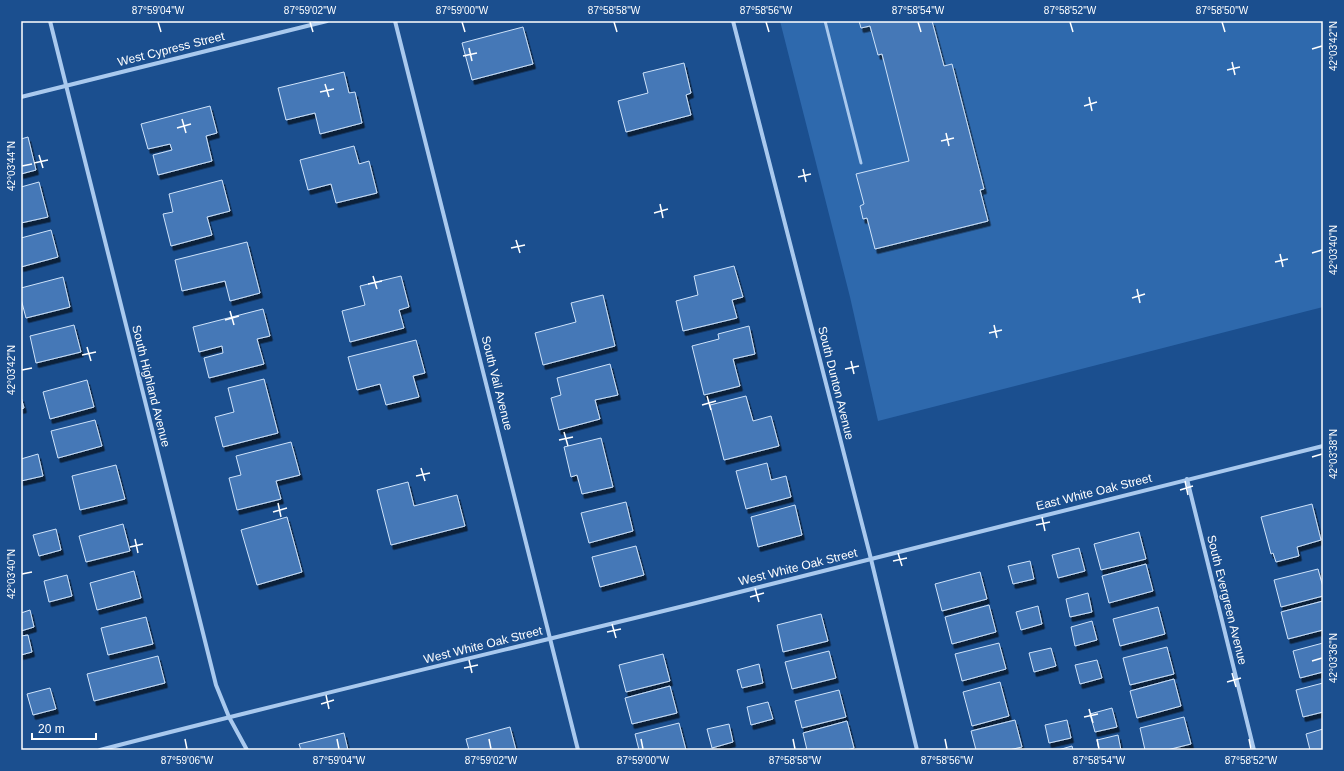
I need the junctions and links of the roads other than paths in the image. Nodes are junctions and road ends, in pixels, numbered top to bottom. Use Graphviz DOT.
graph roads {
  1 [pos="50,21"];
  2 [pos="327,21"];
  3 [pos="395,21"];
  4 [pos="733,21"];
  5 [pos="825,21"];
  6 [pos="66,86"];
  7 [pos="21,97"];
  8 [pos="861,163"];
  9 [pos="1323,446"];
  10 [pos="1186,479"];
  11 [pos="871,559"];
  12 [pos="551,639"];
  13 [pos="229,717"];
  14 [pos="100,750"];
  15 [pos="247,750"];
  16 [pos="578,750"];
  17 [pos="917,750"];
  18 [pos="1254,750"];
  1 -- 6 [label="street, South Highland Avenue"];
  2 -- 6 [label="street, West Cypress Street"];
  3 -- 12 [label="street, South Vail Avenue"];
  4 -- 11 [label="street, South Dunton Avenue"];
  5 -- 8 [label="lane"];
  6 -- 7 [label="street, West Cypress Street"];
  6 -- 13 [label="street, South Highland Avenue"];
  9 -- 10 [label="street, East White Oak Street"];
  10 -- 11 [label="street, East White Oak Street"];
  10 -- 18 [label="street, South Evergreen Avenue"];
  11 -- 12 [label="street, West White Oak Street"];
  11 -- 17 [label="street, South Dunton Avenue"];
  12 -- 13 [label="street, West White Oak Street"];
  12 -- 16 [label="street, South Vail Avenue"];
  13 -- 14 [label="street, West White Oak Street"];
  13 -- 15 [label="street, South Highland Avenue"];
}
